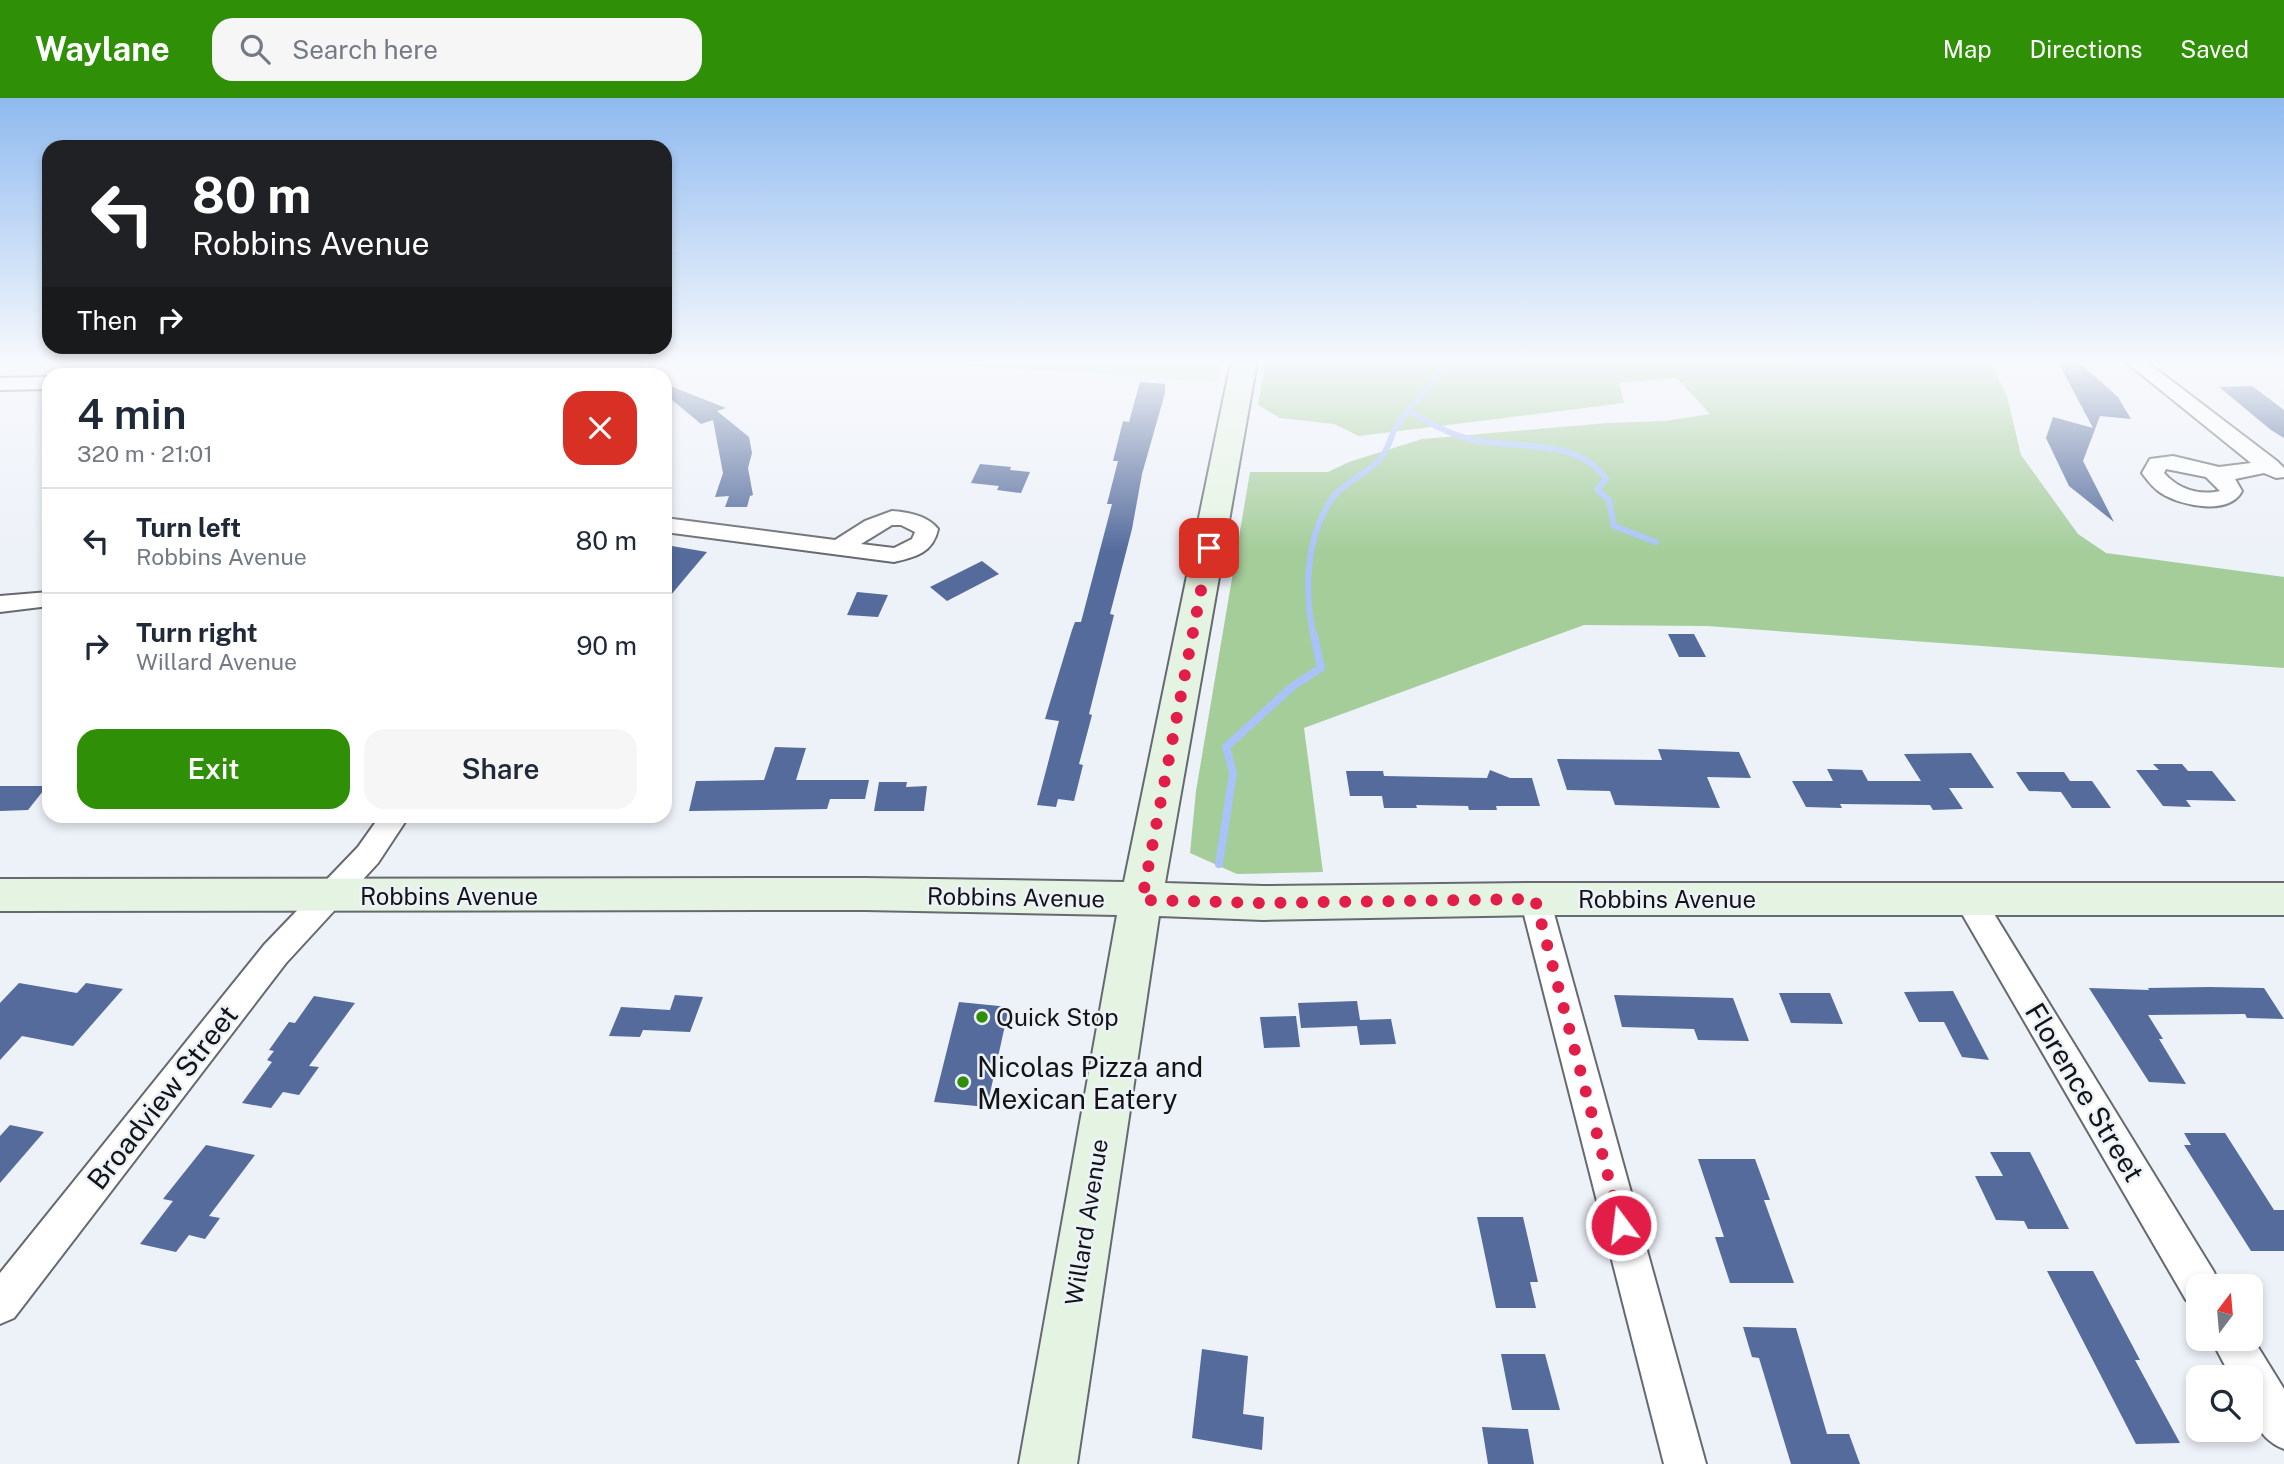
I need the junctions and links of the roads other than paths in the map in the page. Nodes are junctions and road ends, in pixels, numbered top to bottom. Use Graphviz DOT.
graph roads {
  1 [pos="1232,426"];
  2 [pos="2216,426"];
  3 [pos="2276,472"];
  4 [pos="2214,473"];
  5 [pos="672,526"];
  6 [pos="841,547"];
  7 [pos="42,600"];
  8 [pos="0,604"];
  9 [pos="390,823"];
  10 [pos="0,895"];
  11 [pos="329,896"];
  12 [pos="1535,899"];
  13 [pos="1969,899"];
  14 [pos="2284,899"];
  15 [pos="1142,900"];
  16 [pos="2193,1274"];
  17 [pos="0,1304"];
  18 [pos="2238,1351"];
  19 [pos="2284,1428"];
  20 [pos="1048,1464"];
  21 [pos="1685,1464"];
  1 -- 15 [label="main road, Willard Avenue"];
  2 -- 3 [label="street"];
  3 -- 4 [label="street"];
  5 -- 6 [label="street"];
  7 -- 8 [label="street"];
  9 -- 11 [label="street, Broadview Street"];
  10 -- 11 [label="main road, Robbins Avenue"];
  11 -- 15 [label="main road, Robbins Avenue"];
  11 -- 17 [label="street, Broadview Street"];
  12 -- 13 [label="main road, Robbins Avenue"];
  12 -- 15 [label="main road, Robbins Avenue"];
  12 -- 21 [label="street"];
  13 -- 14 [label="main road, Robbins Avenue"];
  13 -- 16 [label="street, Florence Street"];
  15 -- 20 [label="main road, Willard Avenue"];
  18 -- 19 [label="street"];
}
